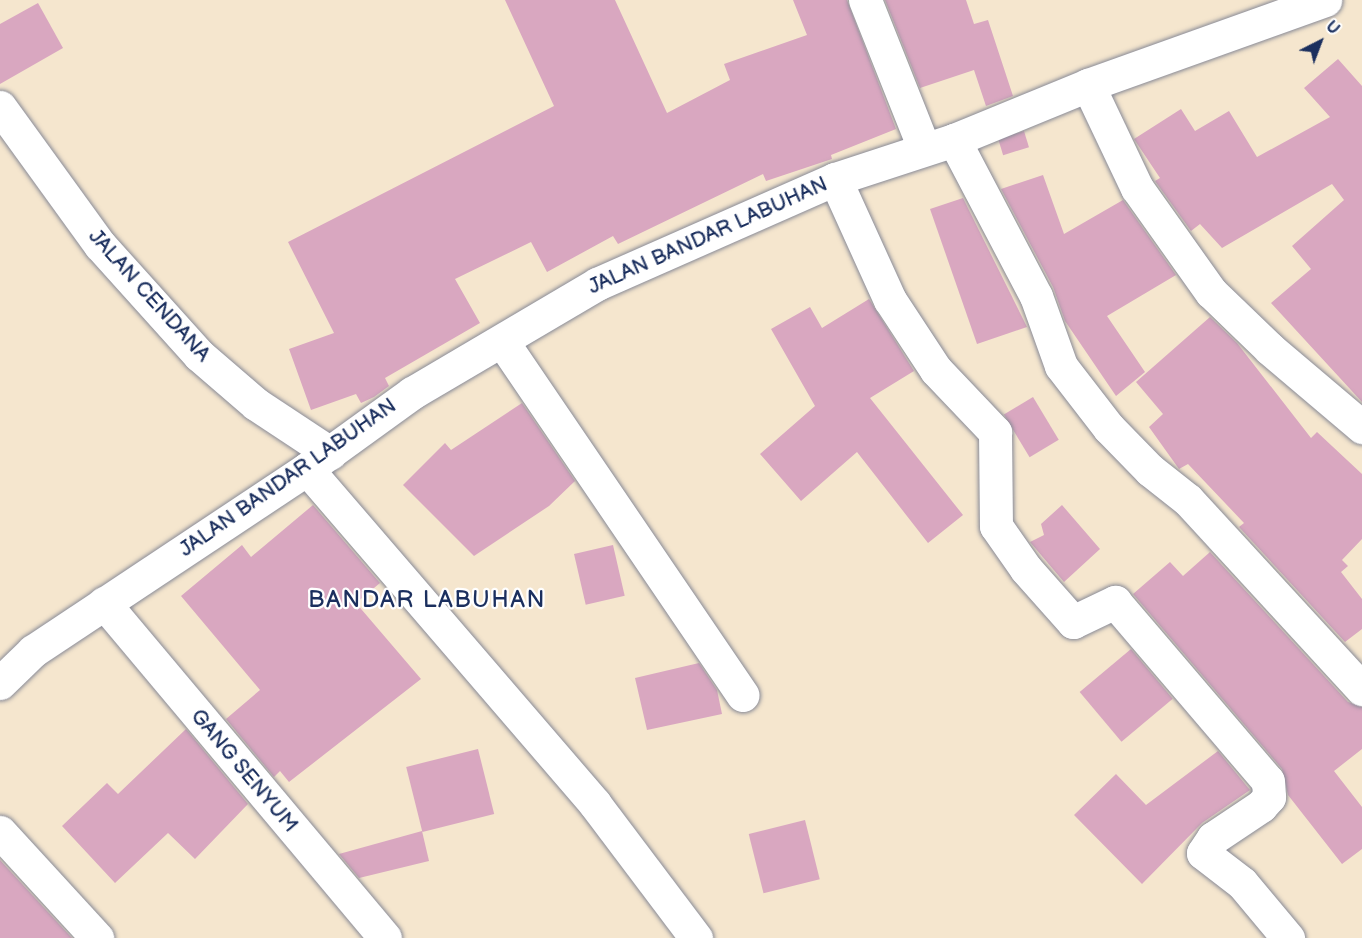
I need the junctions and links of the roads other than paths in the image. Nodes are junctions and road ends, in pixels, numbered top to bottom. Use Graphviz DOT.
graph roads {
  1 [pos="865,0"];
  2 [pos="1325,0"];
  3 [pos="1088,85"];
  4 [pos="0,107"];
  5 [pos="939,144"];
  6 [pos="835,179"];
  7 [pos="502,341"];
  8 [pos="1362,427"];
  9 [pos="318,461"];
  10 [pos="104,603"];
  11 [pos="0,683"];
  12 [pos="1362,689"];
  13 [pos="743,695"];
  14 [pos="0,832"];
  15 [pos="97,938"];
  16 [pos="385,938"];
  17 [pos="696,938"];
  18 [pos="1288,938"];
  1 -- 5 [label="street"];
  2 -- 3 [label="street, JALAN BANDAR LABUHAN"];
  3 -- 5 [label="street, JALAN BANDAR LABUHAN"];
  3 -- 8 [label="street"];
  4 -- 9 [label="street, JALAN CENDANA"];
  5 -- 6 [label="street, JALAN BANDAR LABUHAN"];
  5 -- 12 [label="street"];
  6 -- 7 [label="street, JALAN BANDAR LABUHAN"];
  6 -- 18 [label="street"];
  7 -- 9 [label="street, JALAN BANDAR LABUHAN"];
  7 -- 13 [label="street"];
  9 -- 10 [label="street, JALAN BANDAR LABUHAN"];
  9 -- 17 [label="street, JALAN CENDANA"];
  10 -- 11 [label="street, JALAN BANDAR LABUHAN"];
  10 -- 16 [label="street, GANG SENYUM"];
  14 -- 15 [label="street"];
}
